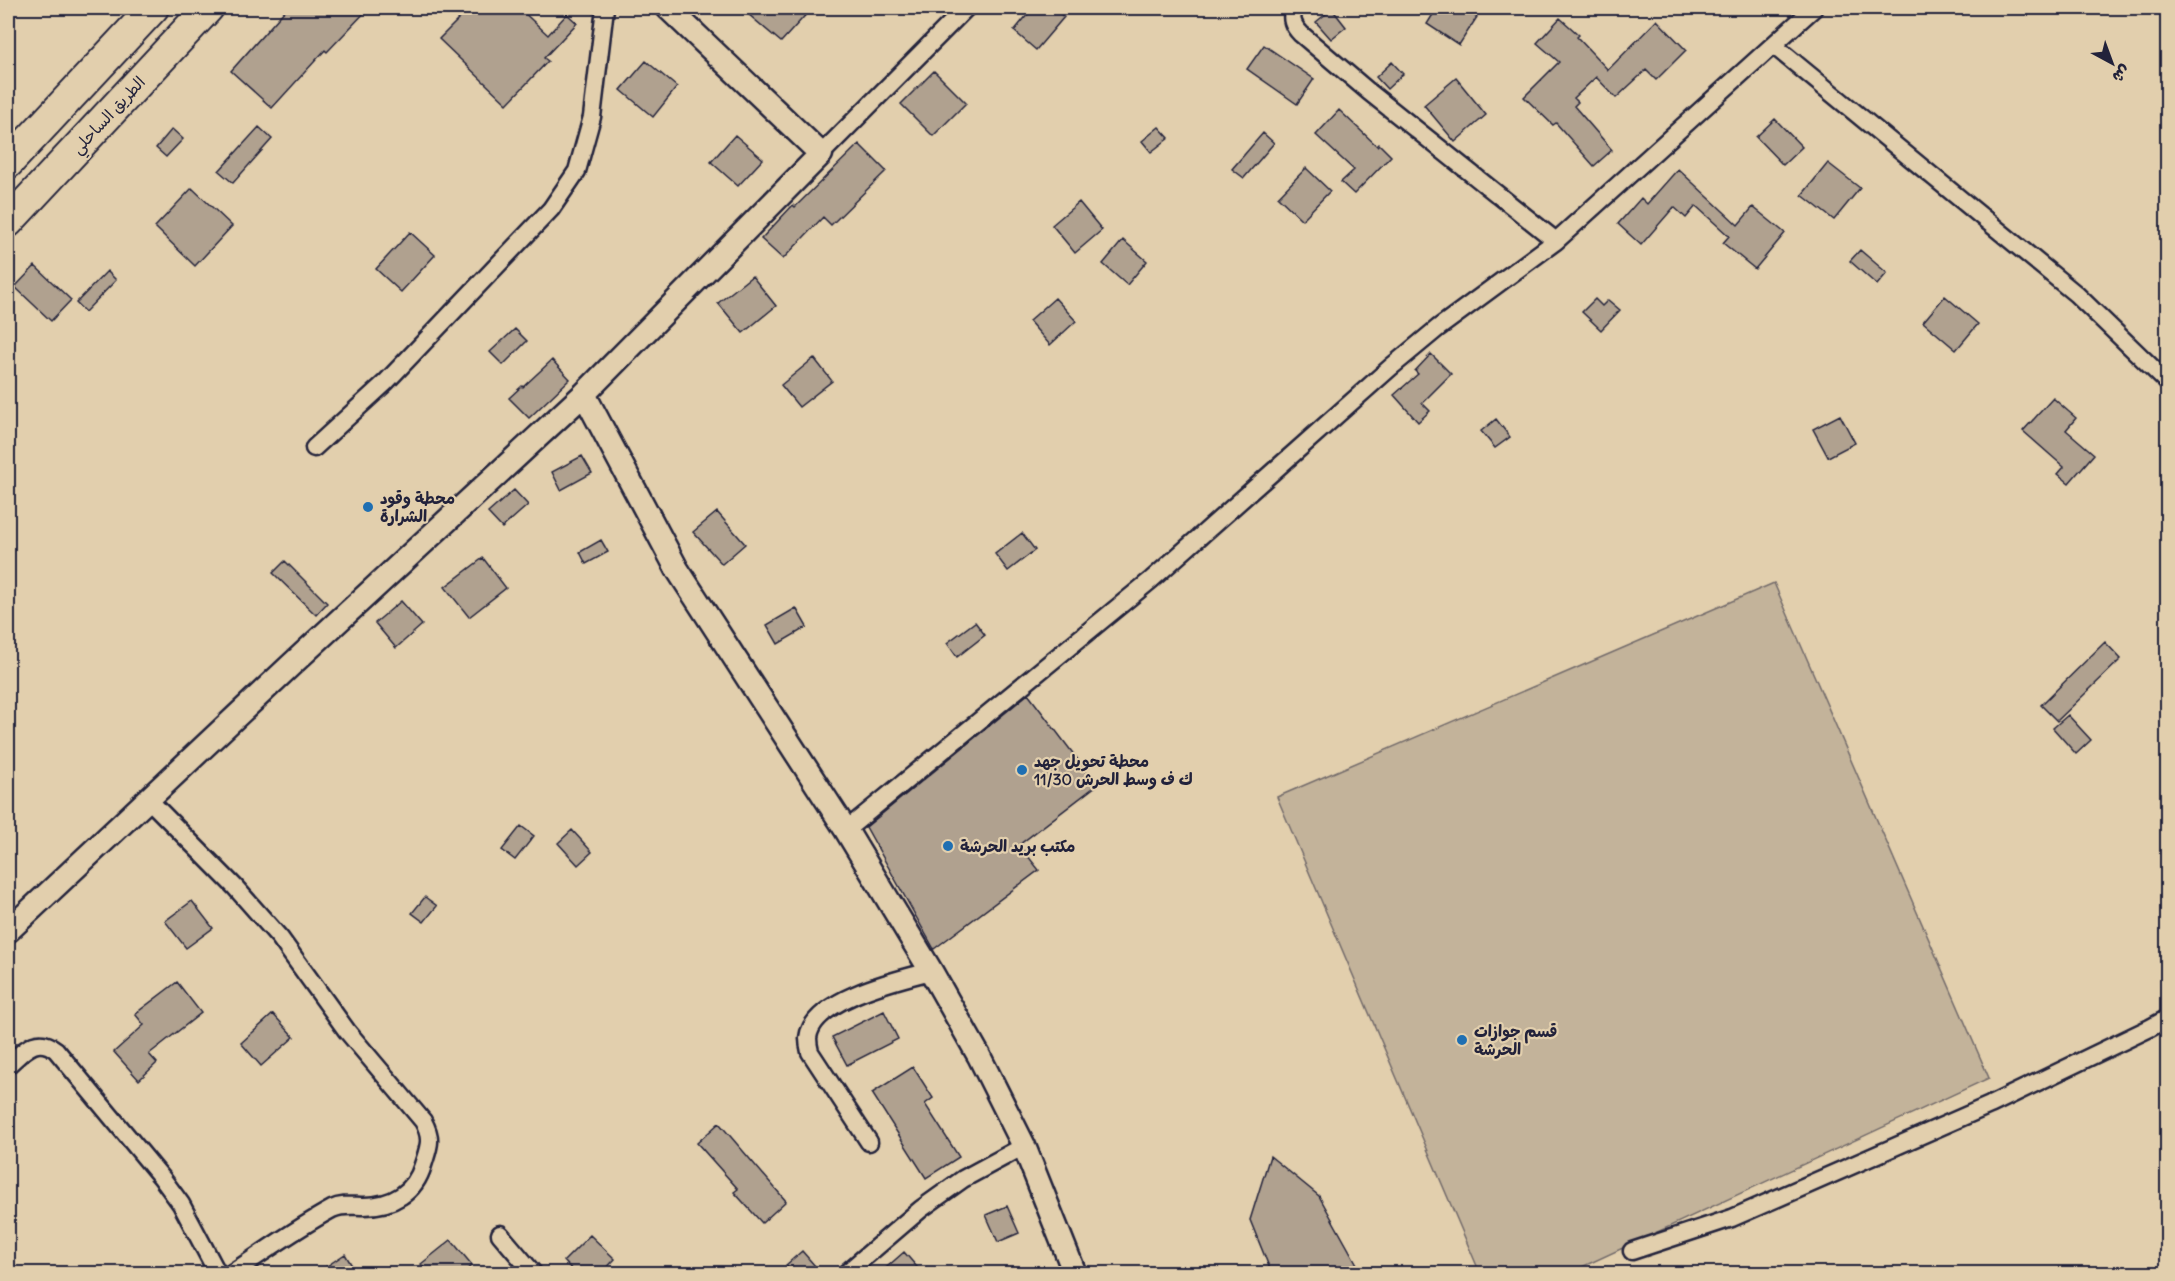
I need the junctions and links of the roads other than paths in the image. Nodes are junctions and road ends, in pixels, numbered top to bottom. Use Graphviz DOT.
graph roads {
  1 [pos="153,8"];
  2 [pos="208,8"];
  3 [pos="605,8"];
  4 [pos="668,8"];
  5 [pos="966,8"];
  6 [pos="1294,8"];
  7 [pos="1814,8"];
  8 [pos="1773,45"];
  9 [pos="821,154"];
  10 [pos="8,163"];
  11 [pos="8,222"];
  12 [pos="1556,241"];
  13 [pos="2168,383"];
  14 [pos="584,394"];
  15 [pos="314,448"];
  16 [pos="149,800"];
  17 [pos="846,830"];
  18 [pos="8,932"];
  19 [pos="931,970"];
  20 [pos="2168,1017"];
  21 [pos="8,1065"];
  22 [pos="869,1142"];
  23 [pos="1024,1146"];
  24 [pos="500,1234"];
  25 [pos="1632,1251"];
  26 [pos="218,1274"];
  27 [pos="230,1274"];
  28 [pos="534,1274"];
  29 [pos="845,1274"];
  30 [pos="1075,1274"];
  1 -- 10 [label="highway"];
  2 -- 11 [label="highway, الطريق الساحلي"];
  3 -- 15 [label="street"];
  4 -- 9 [label="street"];
  5 -- 9 [label="street"];
  6 -- 12 [label="street"];
  7 -- 8 [label="street"];
  8 -- 12 [label="street"];
  8 -- 13 [label="street"];
  9 -- 14 [label="street"];
  12 -- 17 [label="street"];
  14 -- 16 [label="street"];
  14 -- 17 [label="street"];
  16 -- 18 [label="street"];
  16 -- 27 [label="street"];
  17 -- 19 [label="street"];
  19 -- 22 [label="street"];
  19 -- 23 [label="street"];
  20 -- 25 [label="street"];
  21 -- 26 [label="street"];
  23 -- 29 [label="street"];
  23 -- 30 [label="street"];
  24 -- 28 [label="street"];
}
